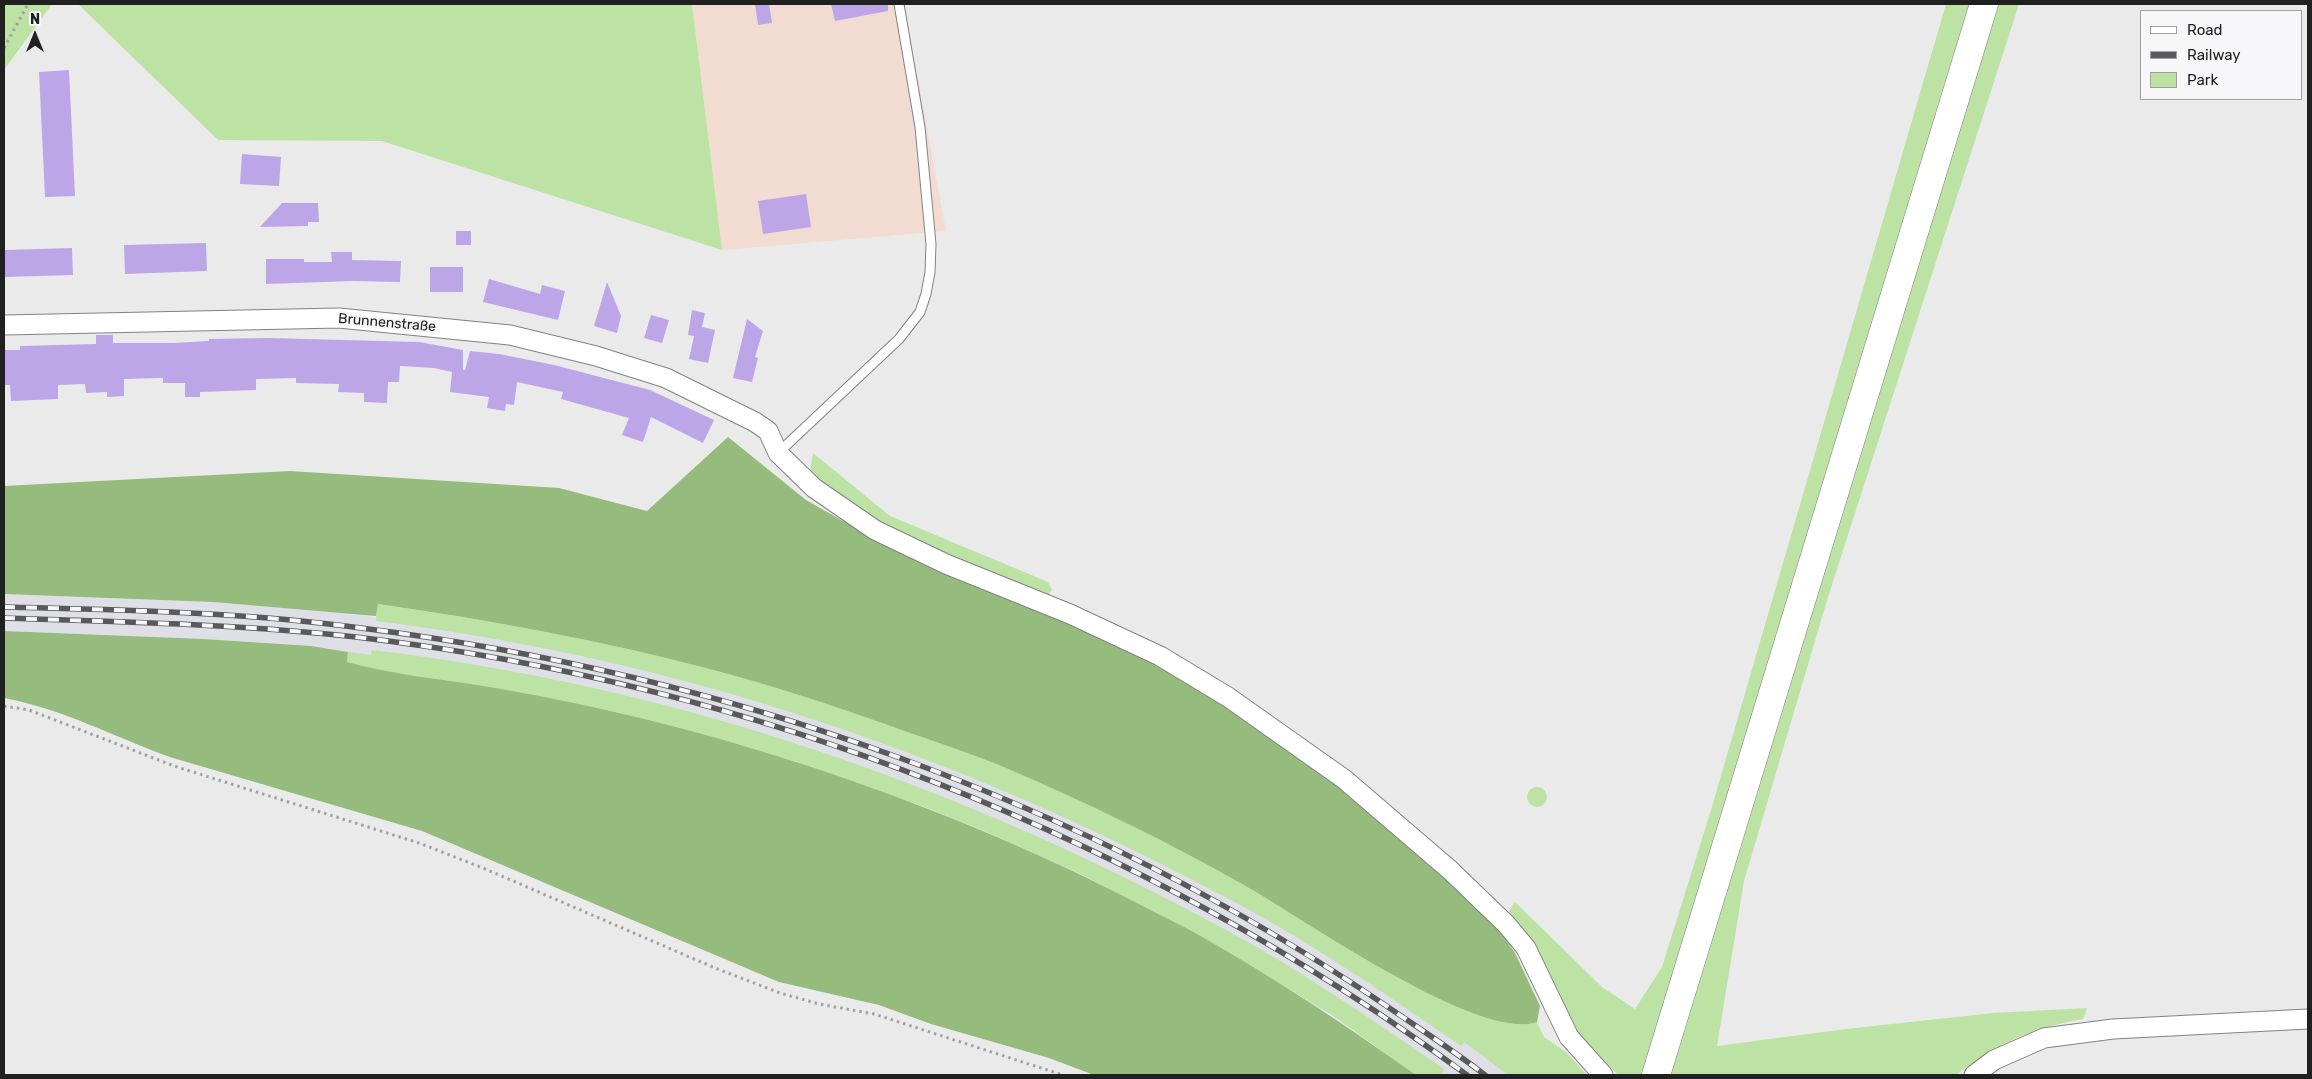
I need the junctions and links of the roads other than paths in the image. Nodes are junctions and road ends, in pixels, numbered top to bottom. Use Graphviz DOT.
graph roads {
  1 [pos="899,4"];
  2 [pos="1984,4"];
  3 [pos="4,325"];
  4 [pos="778,453"];
  5 [pos="2308,1019"];
  6 [pos="1658,1070"];
  7 [pos="1603,1075"];
  8 [pos="1974,1075"];
  1 -- 4 [label="lane"];
  2 -- 6 [label="highway"];
  3 -- 4 [label="street, Brunnenstraße"];
  4 -- 7 [label="street"];
  5 -- 8 [label="street"];
}
